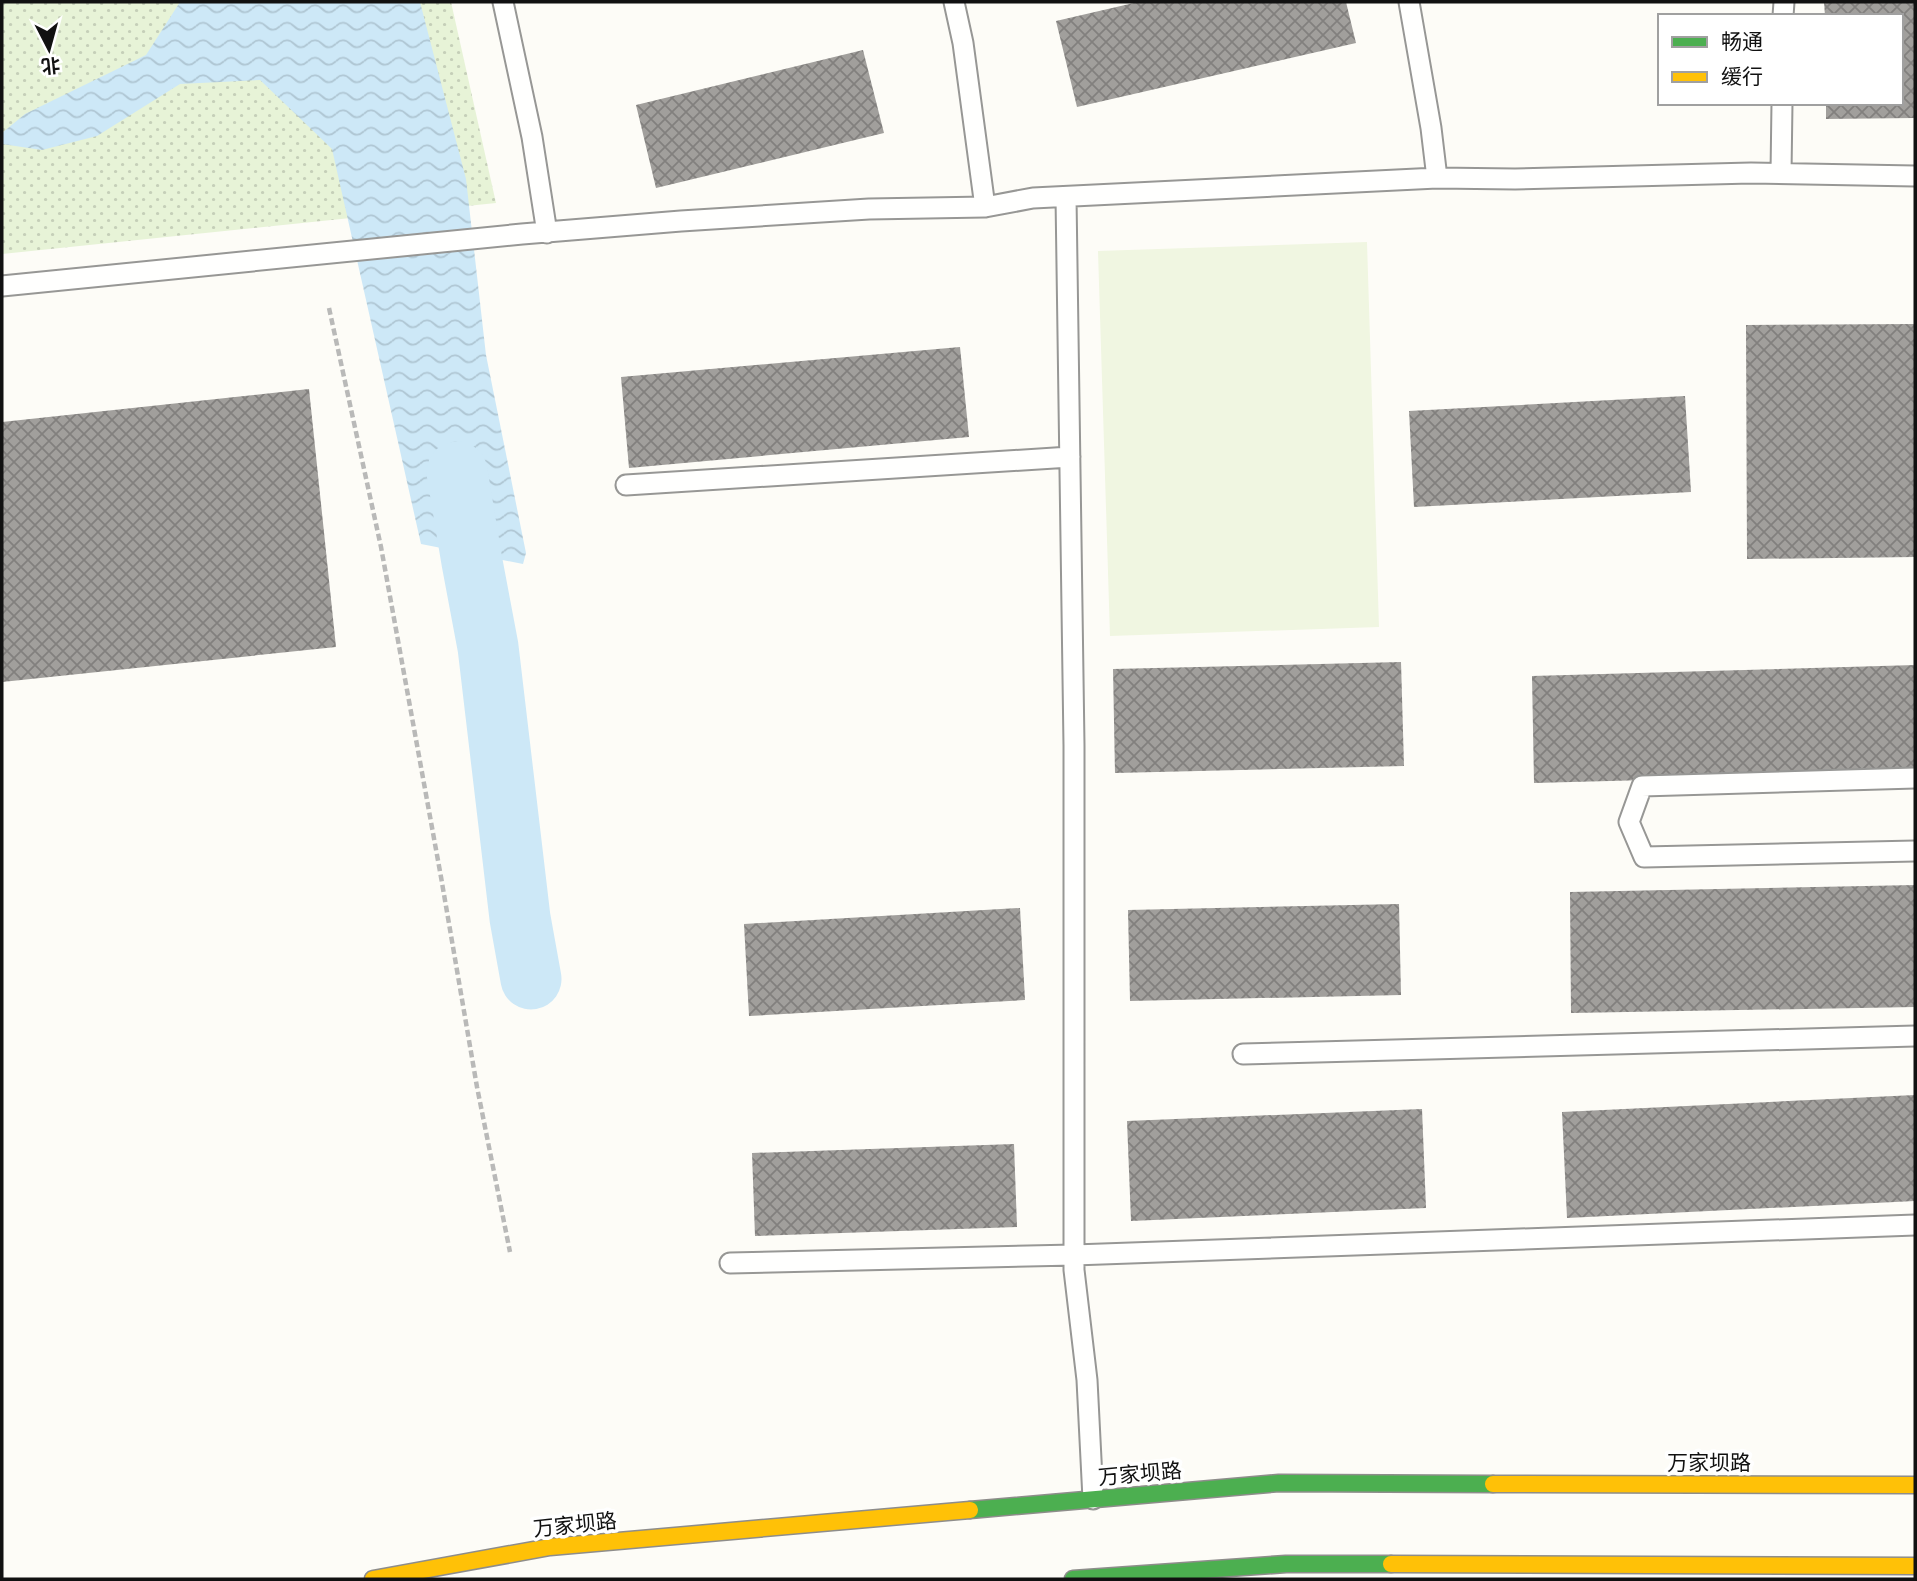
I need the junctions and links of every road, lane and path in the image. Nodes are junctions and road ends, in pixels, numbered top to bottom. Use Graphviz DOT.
graph roads {
  1 [pos="503,2"];
  2 [pos="954,2"];
  3 [pos="1409,2"];
  4 [pos="1782,105"];
  5 [pos="1781,173"];
  6 [pos="1915,176"];
  7 [pos="1437,178"];
  8 [pos="1066,197"];
  9 [pos="985,207"];
  10 [pos="547,233"];
  11 [pos="2,286"];
  12 [pos="328,308"];
  13 [pos="1070,457"];
  14 [pos="626,485"];
  15 [pos="1915,778"];
  16 [pos="1915,851"];
  17 [pos="1915,1036"];
  18 [pos="1243,1054"];
  19 [pos="1915,1225"];
  20 [pos="510,1252"];
  21 [pos="1074,1255"];
  22 [pos="730,1263"];
  23 [pos="1915,1485"];
  24 [pos="1093,1499"];
  25 [pos="1915,1566"];
  26 [pos="1285,1572"];
  27 [pos="373,1579"];
  28 [pos="1073,1579"];
  1 -- 10 [label="lane"];
  2 -- 9 [label="lane"];
  3 -- 7 [label="lane"];
  4 -- 5 [label="lane"];
  5 -- 6 [label="lane"];
  5 -- 7 [label="lane"];
  7 -- 8 [label="lane"];
  8 -- 9 [label="lane"];
  8 -- 13 [label="lane"];
  9 -- 10 [label="lane"];
  10 -- 11 [label="lane"];
  12 -- 20 [label="path"];
  13 -- 14 [label="lane"];
  13 -- 21 [label="lane"];
  15 -- 16 [label="lane"];
  17 -- 18 [label="lane"];
  19 -- 21 [label="lane"];
  21 -- 22 [label="lane"];
  21 -- 24 [label="lane"];
  23 -- 24 [label="main road, 万家坝路"];
  24 -- 27 [label="main road, 万家坝路"];
  25 -- 26 [label="main road"];
  26 -- 28 [label="main road"];
}
